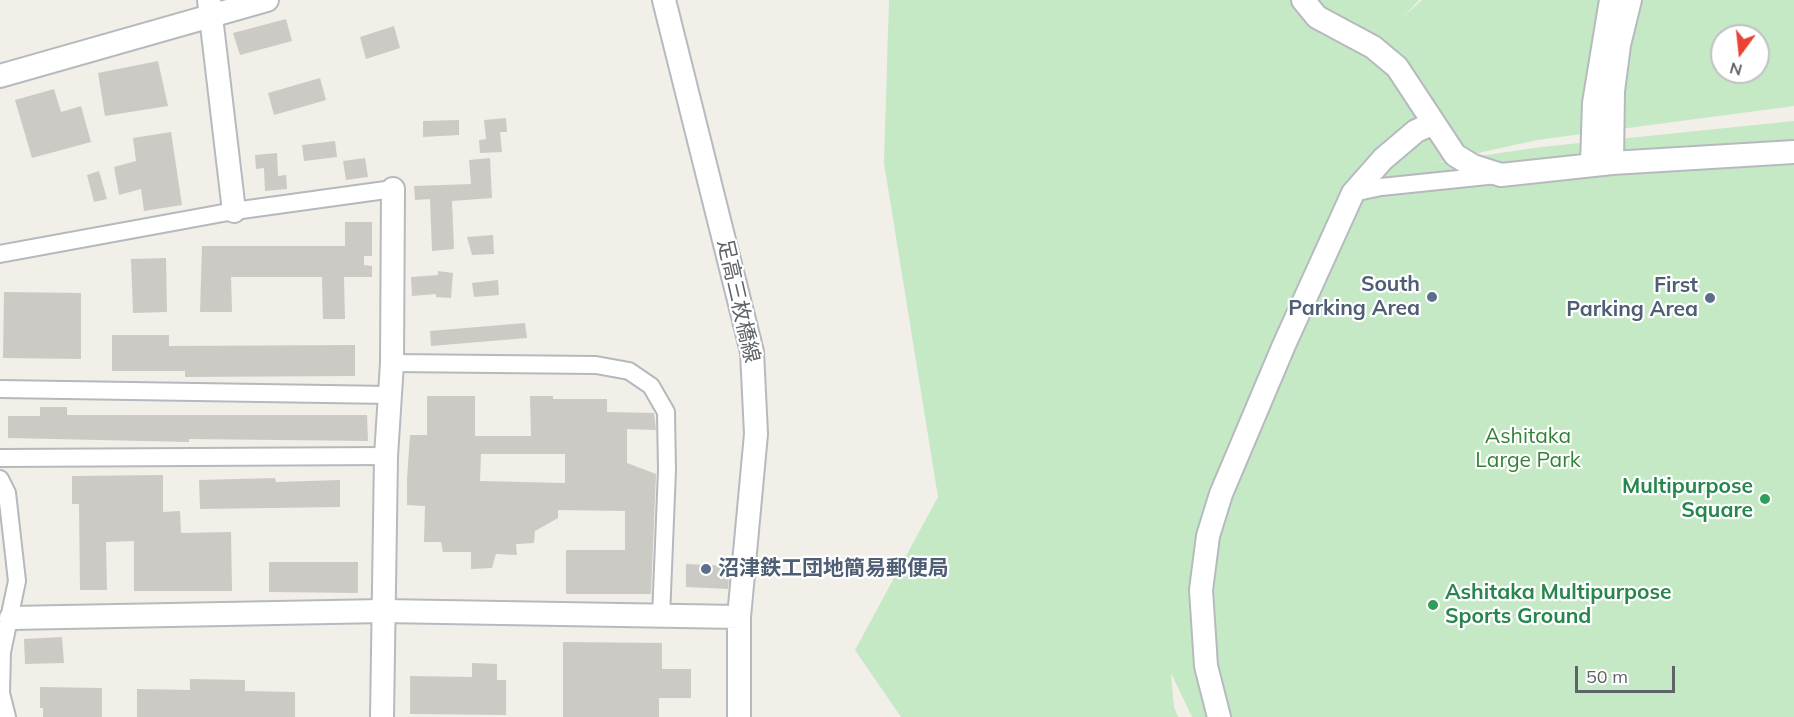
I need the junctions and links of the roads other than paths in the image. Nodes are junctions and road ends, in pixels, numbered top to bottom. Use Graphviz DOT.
graph roads {
  1 [pos="267,0"];
  2 [pos="664,0"];
  3 [pos="1303,0"];
  4 [pos="1611,0"];
  5 [pos="1630,0"];
  6 [pos="211,8"];
  7 [pos="0,76"];
  8 [pos="1434,123"];
  9 [pos="1794,152"];
  10 [pos="1602,164"];
  11 [pos="1501,175"];
  12 [pos="393,189"];
  13 [pos="1353,193"];
  14 [pos="234,211"];
  15 [pos="0,254"];
  16 [pos="392,363"];
  17 [pos="0,389"];
  18 [pos="391,394"];
  19 [pos="386,456"];
  20 [pos="0,458"];
  21 [pos="0,479"];
  22 [pos="383,611"];
  23 [pos="661,617"];
  24 [pos="739,617"];
  25 [pos="11,618"];
  26 [pos="7,717"];
  27 [pos="382,717"];
  28 [pos="739,717"];
  29 [pos="1219,717"];
  1 -- 6 [label="street"];
  2 -- 24 [label="street, 足高三枚橋線"];
  3 -- 8 [label="street"];
  4 -- 10 [label="street"];
  5 -- 10 [label="street"];
  6 -- 7 [label="street"];
  6 -- 14 [label="street"];
  8 -- 11 [label="street"];
  8 -- 13 [label="street"];
  9 -- 10 [label="street"];
  10 -- 11 [label="street"];
  11 -- 13 [label="street"];
  12 -- 14 [label="street"];
  12 -- 16 [label="street"];
  13 -- 29 [label="street"];
  14 -- 15 [label="street"];
  16 -- 18 [label="street"];
  16 -- 23 [label="street"];
  17 -- 18 [label="street"];
  18 -- 19 [label="street"];
  19 -- 20 [label="street"];
  19 -- 22 [label="street"];
  21 -- 25 [label="street"];
  22 -- 23 [label="street"];
  22 -- 25 [label="street"];
  22 -- 27 [label="street"];
  23 -- 24 [label="street"];
  24 -- 28 [label="street, 足高三枚橋線"];
  25 -- 26 [label="street"];
}
